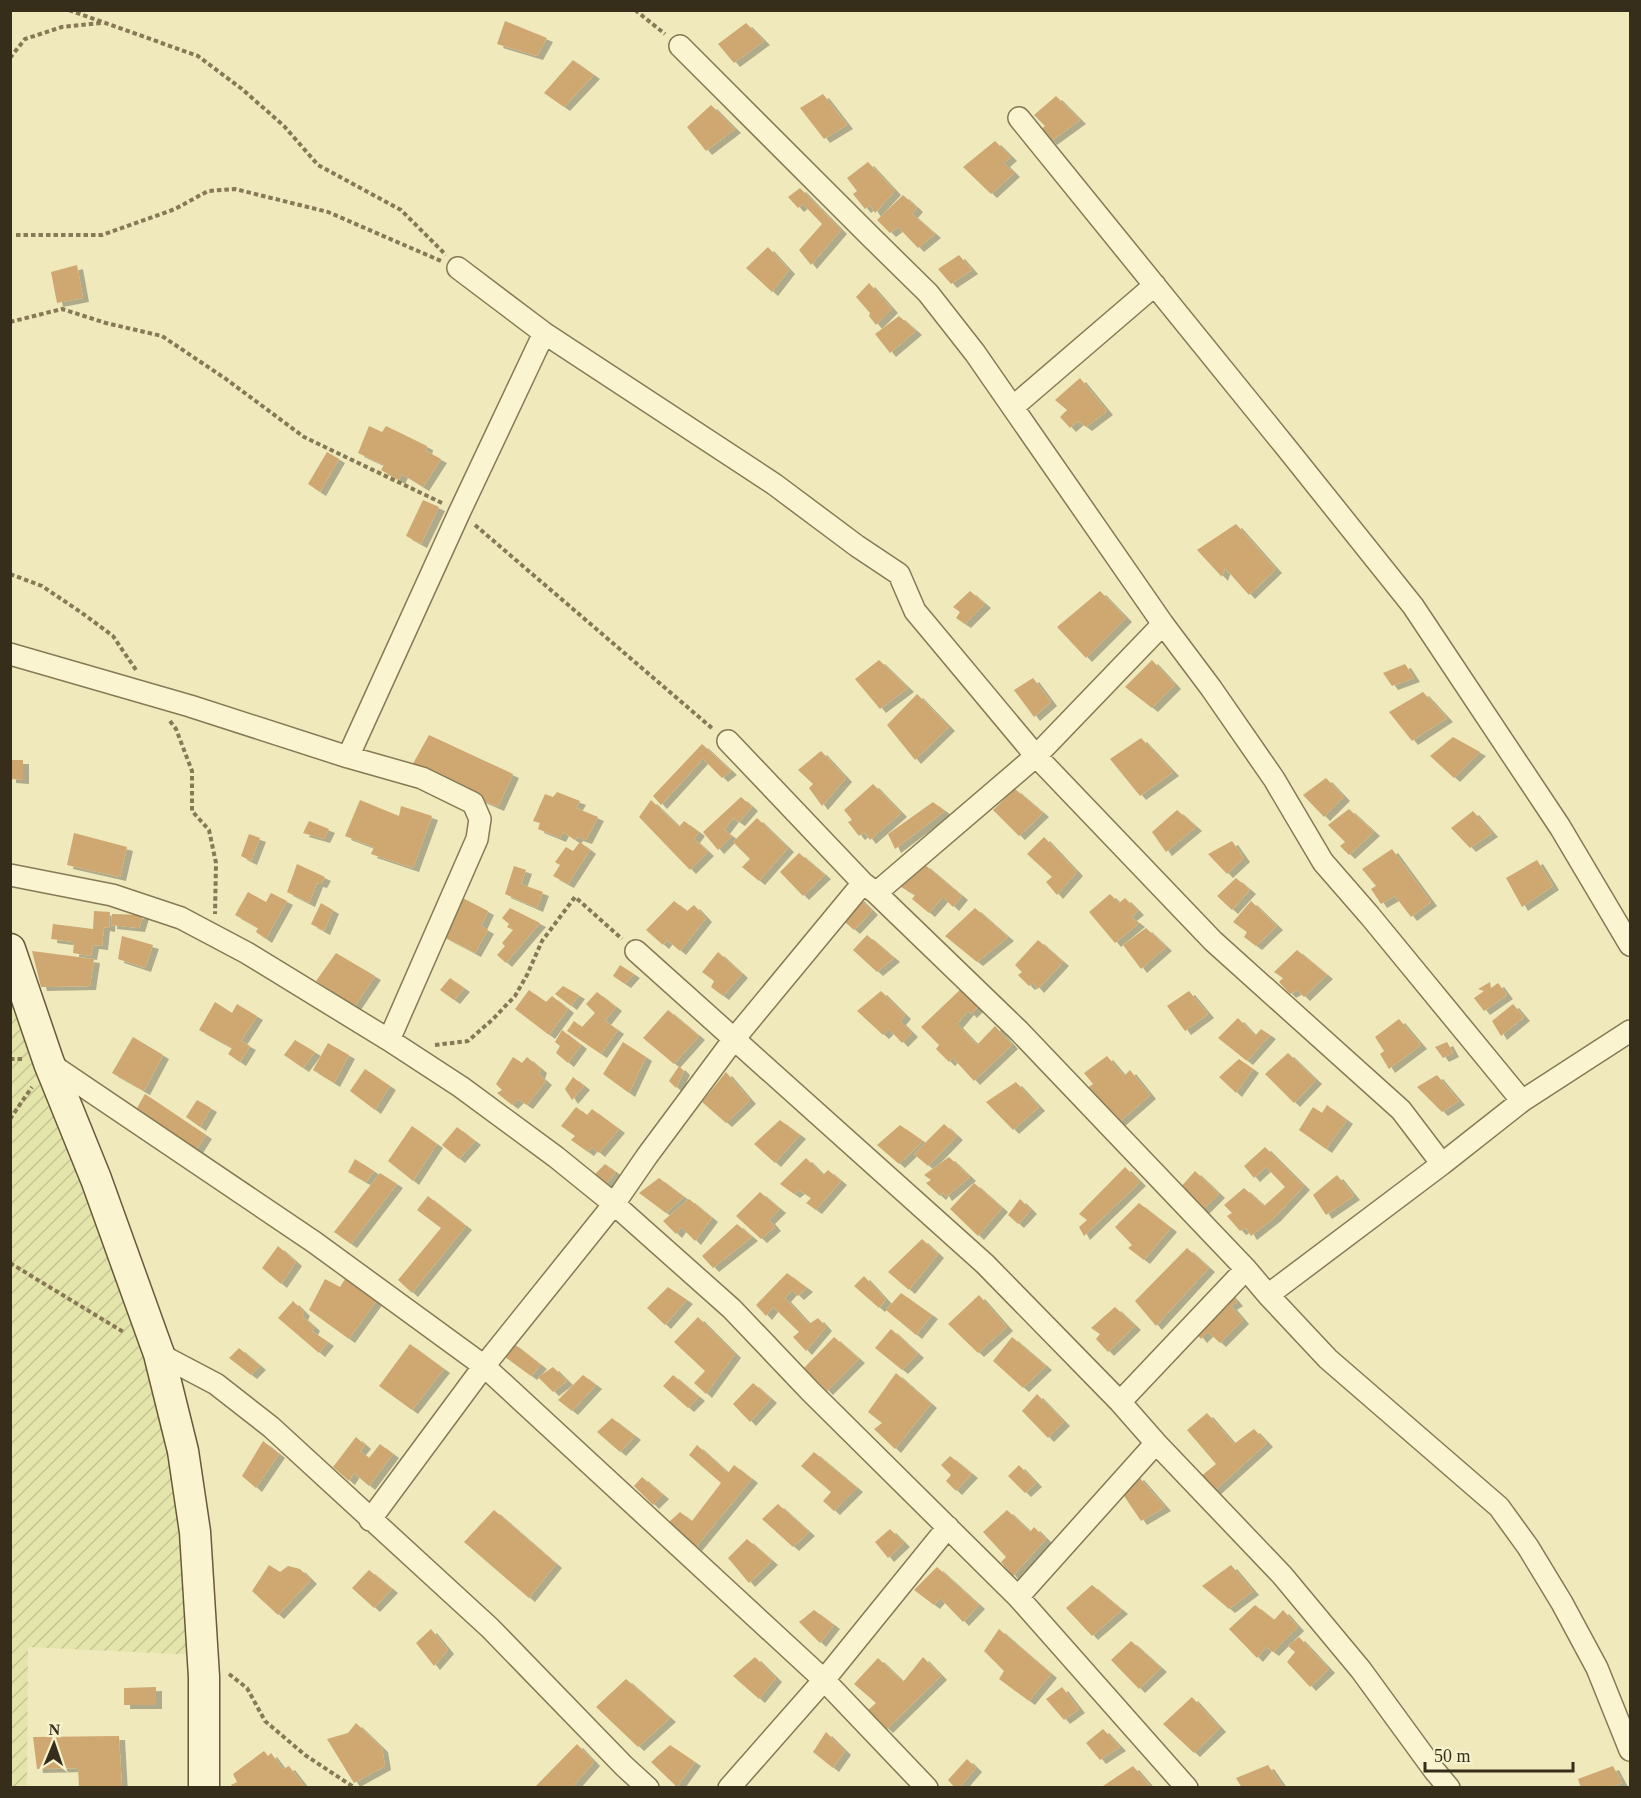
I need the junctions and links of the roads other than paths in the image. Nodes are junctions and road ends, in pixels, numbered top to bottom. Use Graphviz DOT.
graph roads {
  1 [pos="680,46"];
  2 [pos="1019,118"];
  3 [pos="458,268"];
  4 [pos="1155,285"];
  5 [pos="544,333"];
  6 [pos="1013,407"];
  7 [pos="1163,624"];
  8 [pos="10,654"];
  9 [pos="728,741"];
  10 [pos="1036,756"];
  11 [pos="348,757"];
  12 [pos="10,876"];
  13 [pos="869,888"];
  14 [pos="1630,945"];
  15 [pos="10,950"];
  16 [pos="636,951"];
  17 [pos="1630,1031"];
  18 [pos="734,1039"];
  19 [pos="389,1040"];
  20 [pos="49,1063"];
  21 [pos="1522,1101"];
  22 [pos="1442,1164"];
  23 [pos="614,1204"];
  24 [pos="1246,1269"];
  25 [pos="1268,1295"];
  26 [pos="159,1354"];
  27 [pos="484,1366"];
  28 [pos="1120,1402"];
  29 [pos="1156,1443"];
  30 [pos="370,1520"];
  31 [pos="948,1527"];
  32 [pos="1018,1597"];
  33 [pos="824,1680"];
  34 [pos="1630,1750"];
  35 [pos="204,1788"];
  36 [pos="648,1788"];
  37 [pos="729,1788"];
  38 [pos="927,1788"];
  39 [pos="1187,1788"];
  40 [pos="1449,1788"];
  1 -- 6 [label="street"];
  2 -- 4 [label="street"];
  3 -- 5 [label="street"];
  4 -- 6 [label="street"];
  4 -- 14 [label="street"];
  5 -- 10 [label="street"];
  5 -- 11 [label="street"];
  6 -- 7 [label="street"];
  7 -- 10 [label="street"];
  7 -- 21 [label="street"];
  8 -- 11 [label="street"];
  9 -- 13 [label="street"];
  10 -- 13 [label="street"];
  10 -- 22 [label="street"];
  11 -- 19 [label="street"];
  12 -- 19 [label="street"];
  13 -- 18 [label="street"];
  13 -- 24 [label="street"];
  15 -- 20 [label="street"];
  16 -- 18 [label="street"];
  17 -- 21 [label="street"];
  18 -- 23 [label="street"];
  18 -- 28 [label="street"];
  19 -- 23 [label="street"];
  20 -- 26 [label="street"];
  20 -- 27 [label="street"];
  21 -- 22 [label="street"];
  22 -- 25 [label="street"];
  23 -- 27 [label="street"];
  23 -- 31 [label="street"];
  24 -- 25 [label="street"];
  24 -- 28 [label="street"];
  25 -- 34 [label="street"];
  26 -- 30 [label="street"];
  26 -- 35 [label="street"];
  27 -- 30 [label="street"];
  27 -- 33 [label="street"];
  28 -- 29 [label="street"];
  29 -- 32 [label="street"];
  29 -- 40 [label="street"];
  30 -- 36 [label="street"];
  31 -- 32 [label="street"];
  31 -- 33 [label="street"];
  32 -- 39 [label="street"];
  33 -- 37 [label="street"];
  33 -- 38 [label="street"];
}
